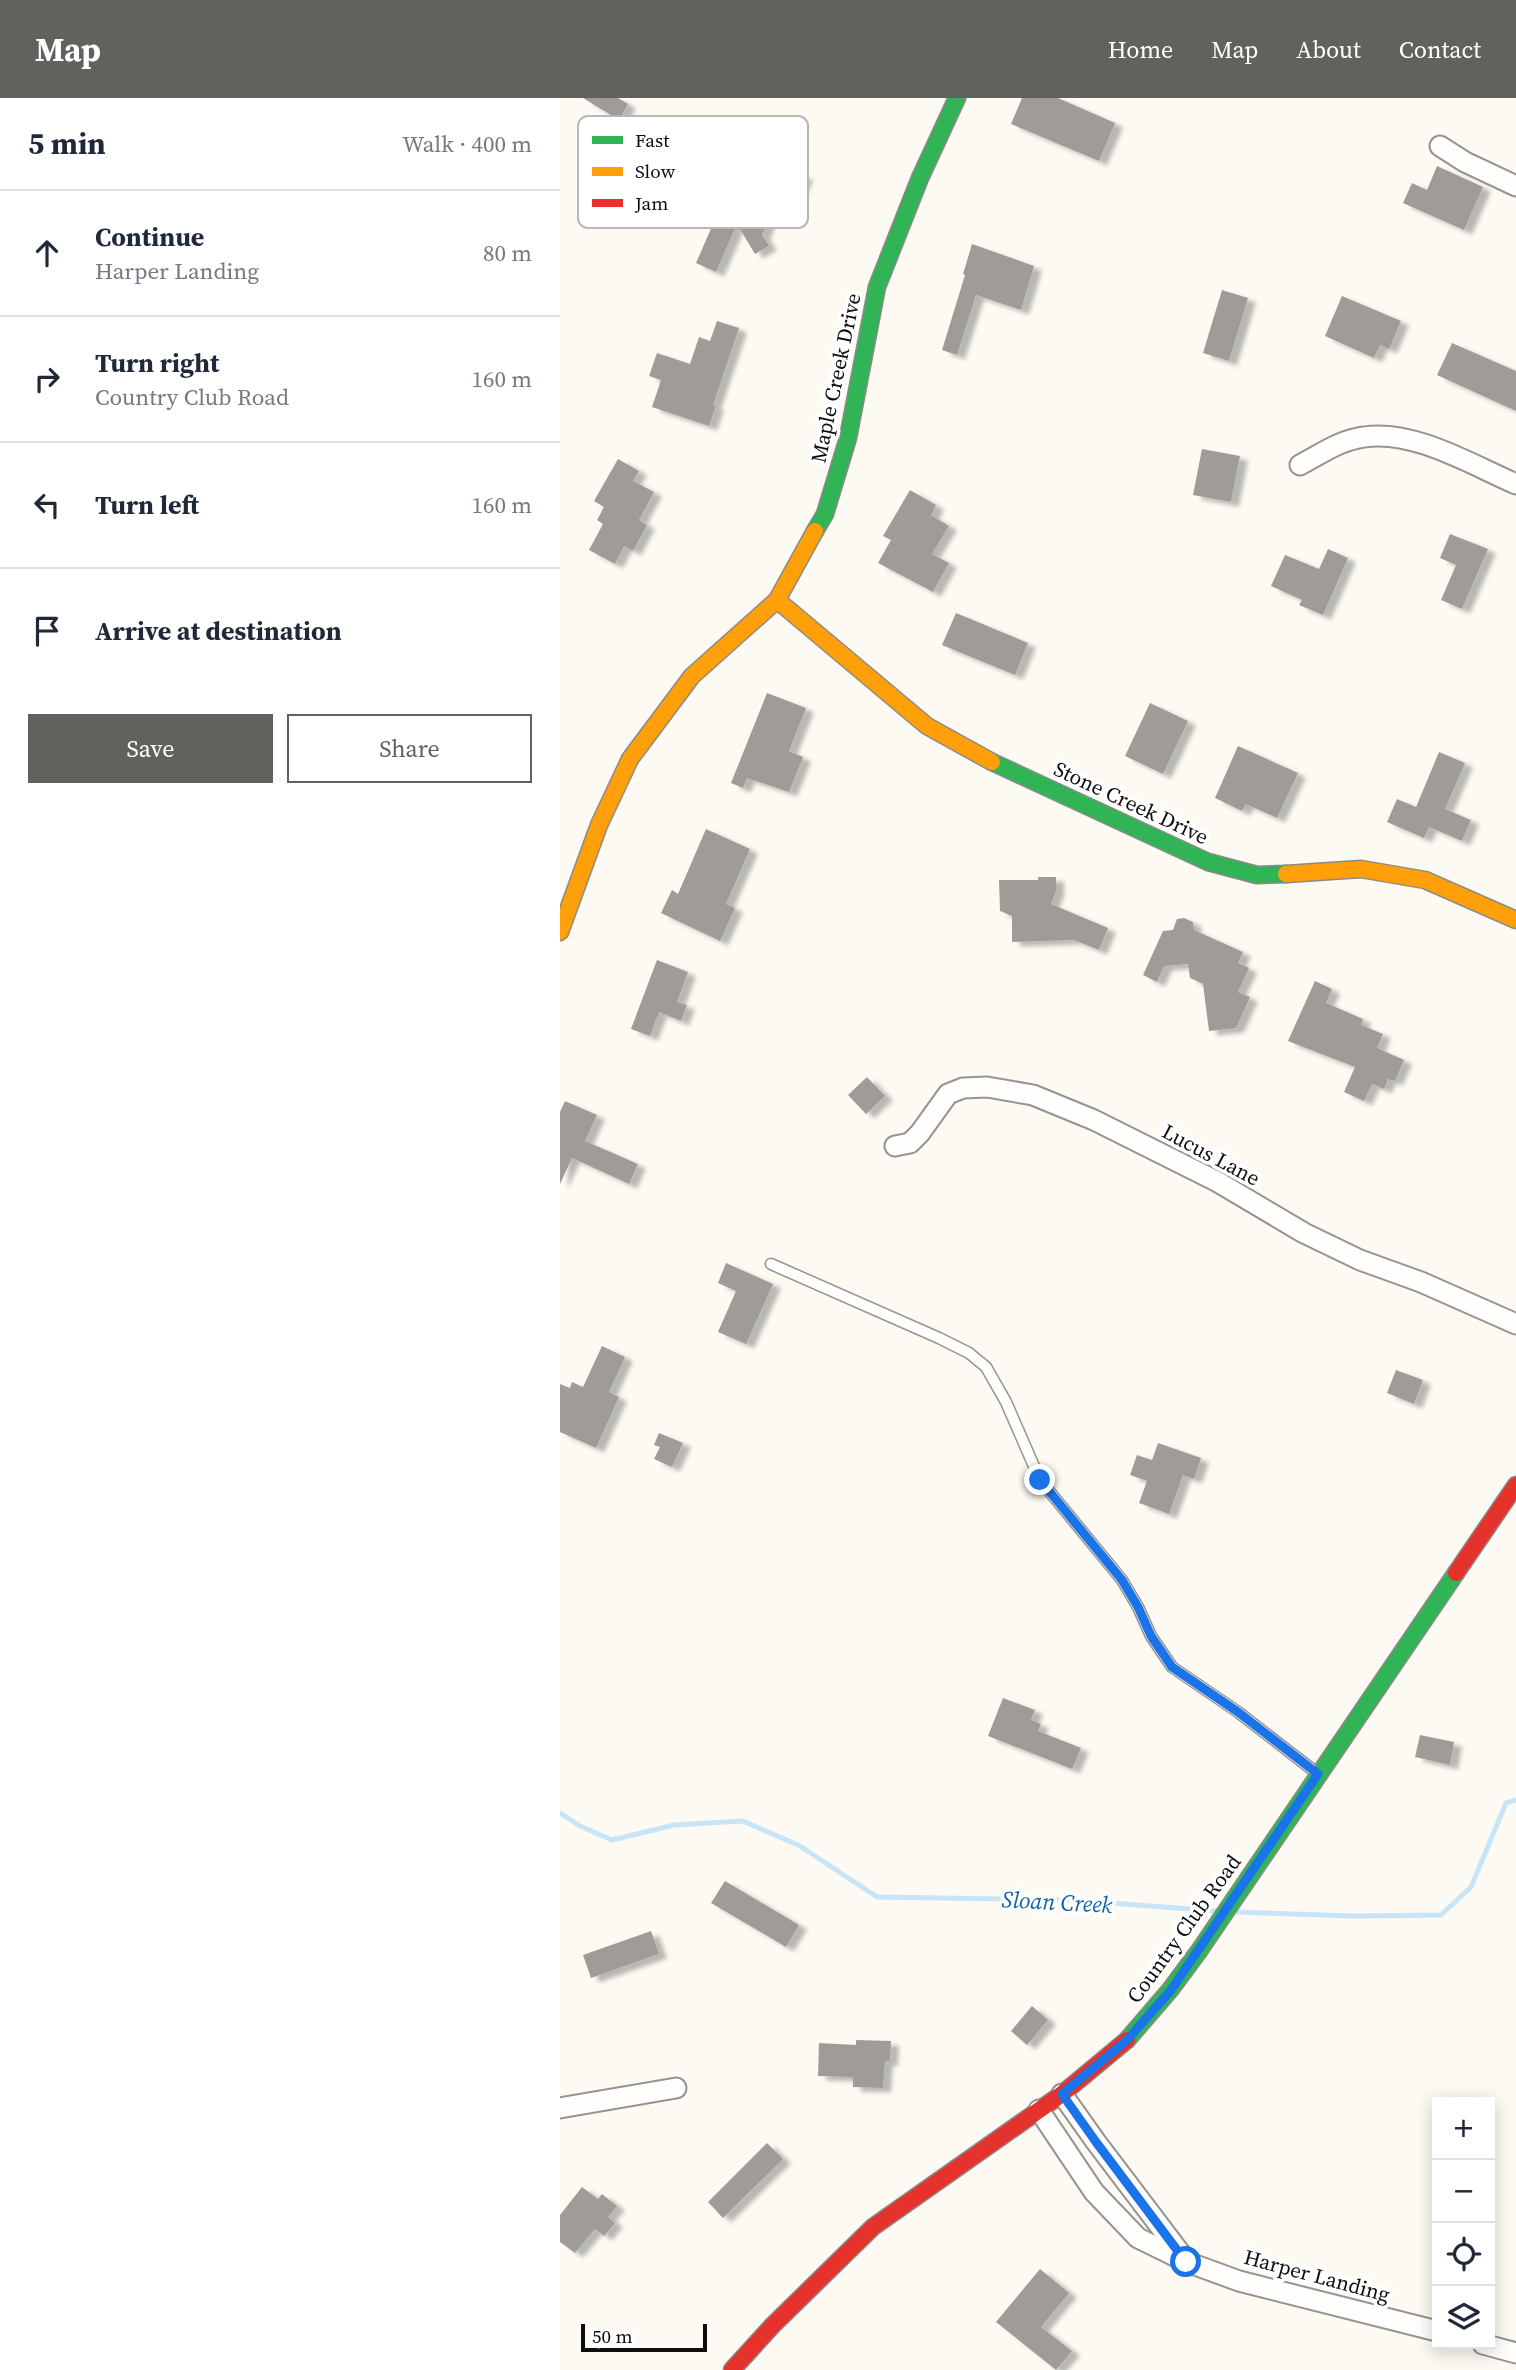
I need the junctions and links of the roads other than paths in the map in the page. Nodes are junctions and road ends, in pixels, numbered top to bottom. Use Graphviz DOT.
graph roads {
  1 [pos="957,98"];
  2 [pos="1440,146"];
  3 [pos="1516,186"];
  4 [pos="1300,465"];
  5 [pos="1516,484"];
  6 [pos="777,600"];
  7 [pos="1516,920"];
  8 [pos="560,932"];
  9 [pos="895,1146"];
  10 [pos="771,1264"];
  11 [pos="1516,1324"];
  12 [pos="1516,1485"];
  13 [pos="1318,1774"];
  14 [pos="676,2088"];
  15 [pos="1062,2094"];
  16 [pos="560,2108"];
  17 [pos="1039,2110"];
  18 [pos="1186,2262"];
  19 [pos="1432,2330"];
  20 [pos="1495,2347"];
  21 [pos="1516,2353"];
  22 [pos="732,2370"];
  1 -- 6 [label="street, Maple Creek Drive"];
  2 -- 3 [label="street"];
  4 -- 5 [label="street"];
  6 -- 7 [label="street, Stone Creek Drive"];
  6 -- 8 [label="street, Maple Creek Drive"];
  9 -- 11 [label="street, Lucus Lane"];
  10 -- 13 [label="lane"];
  12 -- 13 [label="street, Country Club Road"];
  13 -- 15 [label="street, Country Club Road"];
  14 -- 16 [label="street"];
  15 -- 17 [label="street, Country Club Road"];
  15 -- 18 [label="street"];
  17 -- 18 [label="street, Harper Landing"];
  17 -- 22 [label="street, Country Club Road"];
  18 -- 19 [label="street, Harper Landing"];
  20 -- 21 [label="street"];
}
